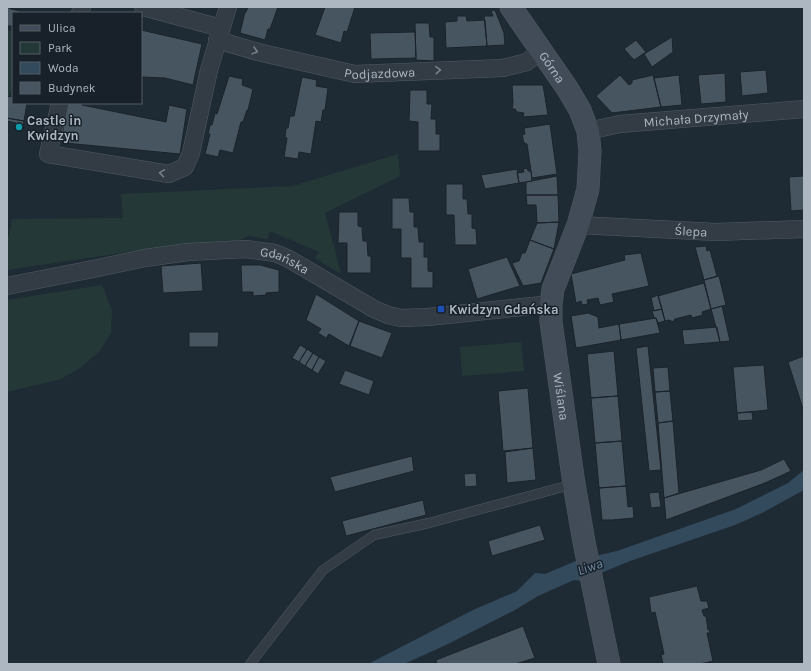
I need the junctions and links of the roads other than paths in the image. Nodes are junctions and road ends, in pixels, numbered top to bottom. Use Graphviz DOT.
graph roads {
  1 [pos="143,7"];
  2 [pos="228,7"];
  3 [pos="511,7"];
  4 [pos="219,34"];
  5 [pos="541,50"];
  6 [pos="60,104"];
  7 [pos="804,109"];
  8 [pos="588,131"];
  9 [pos="578,225"];
  10 [pos="804,229"];
  11 [pos="7,286"];
  12 [pos="551,304"];
  13 [pos="574,484"];
  14 [pos="250,664"];
  15 [pos="610,664"];
  1 -- 4 [label="street, Podjazdowa"];
  2 -- 4 [label="street"];
  3 -- 5 [label="street, Górna"];
  4 -- 5 [label="street, Podjazdowa, one-way"];
  4 -- 6 [label="street, one-way"];
  5 -- 8 [label="street, Górna"];
  7 -- 8 [label="street, Michała Drzymały"];
  8 -- 9 [label="street, Wiślana"];
  9 -- 10 [label="street, Ślepa"];
  9 -- 12 [label="street, Wiślana"];
  11 -- 12 [label="street, Gdańska"];
  12 -- 13 [label="street, Wiślana"];
  13 -- 14 [label="lane"];
  13 -- 15 [label="street, Wiślana"];
}
